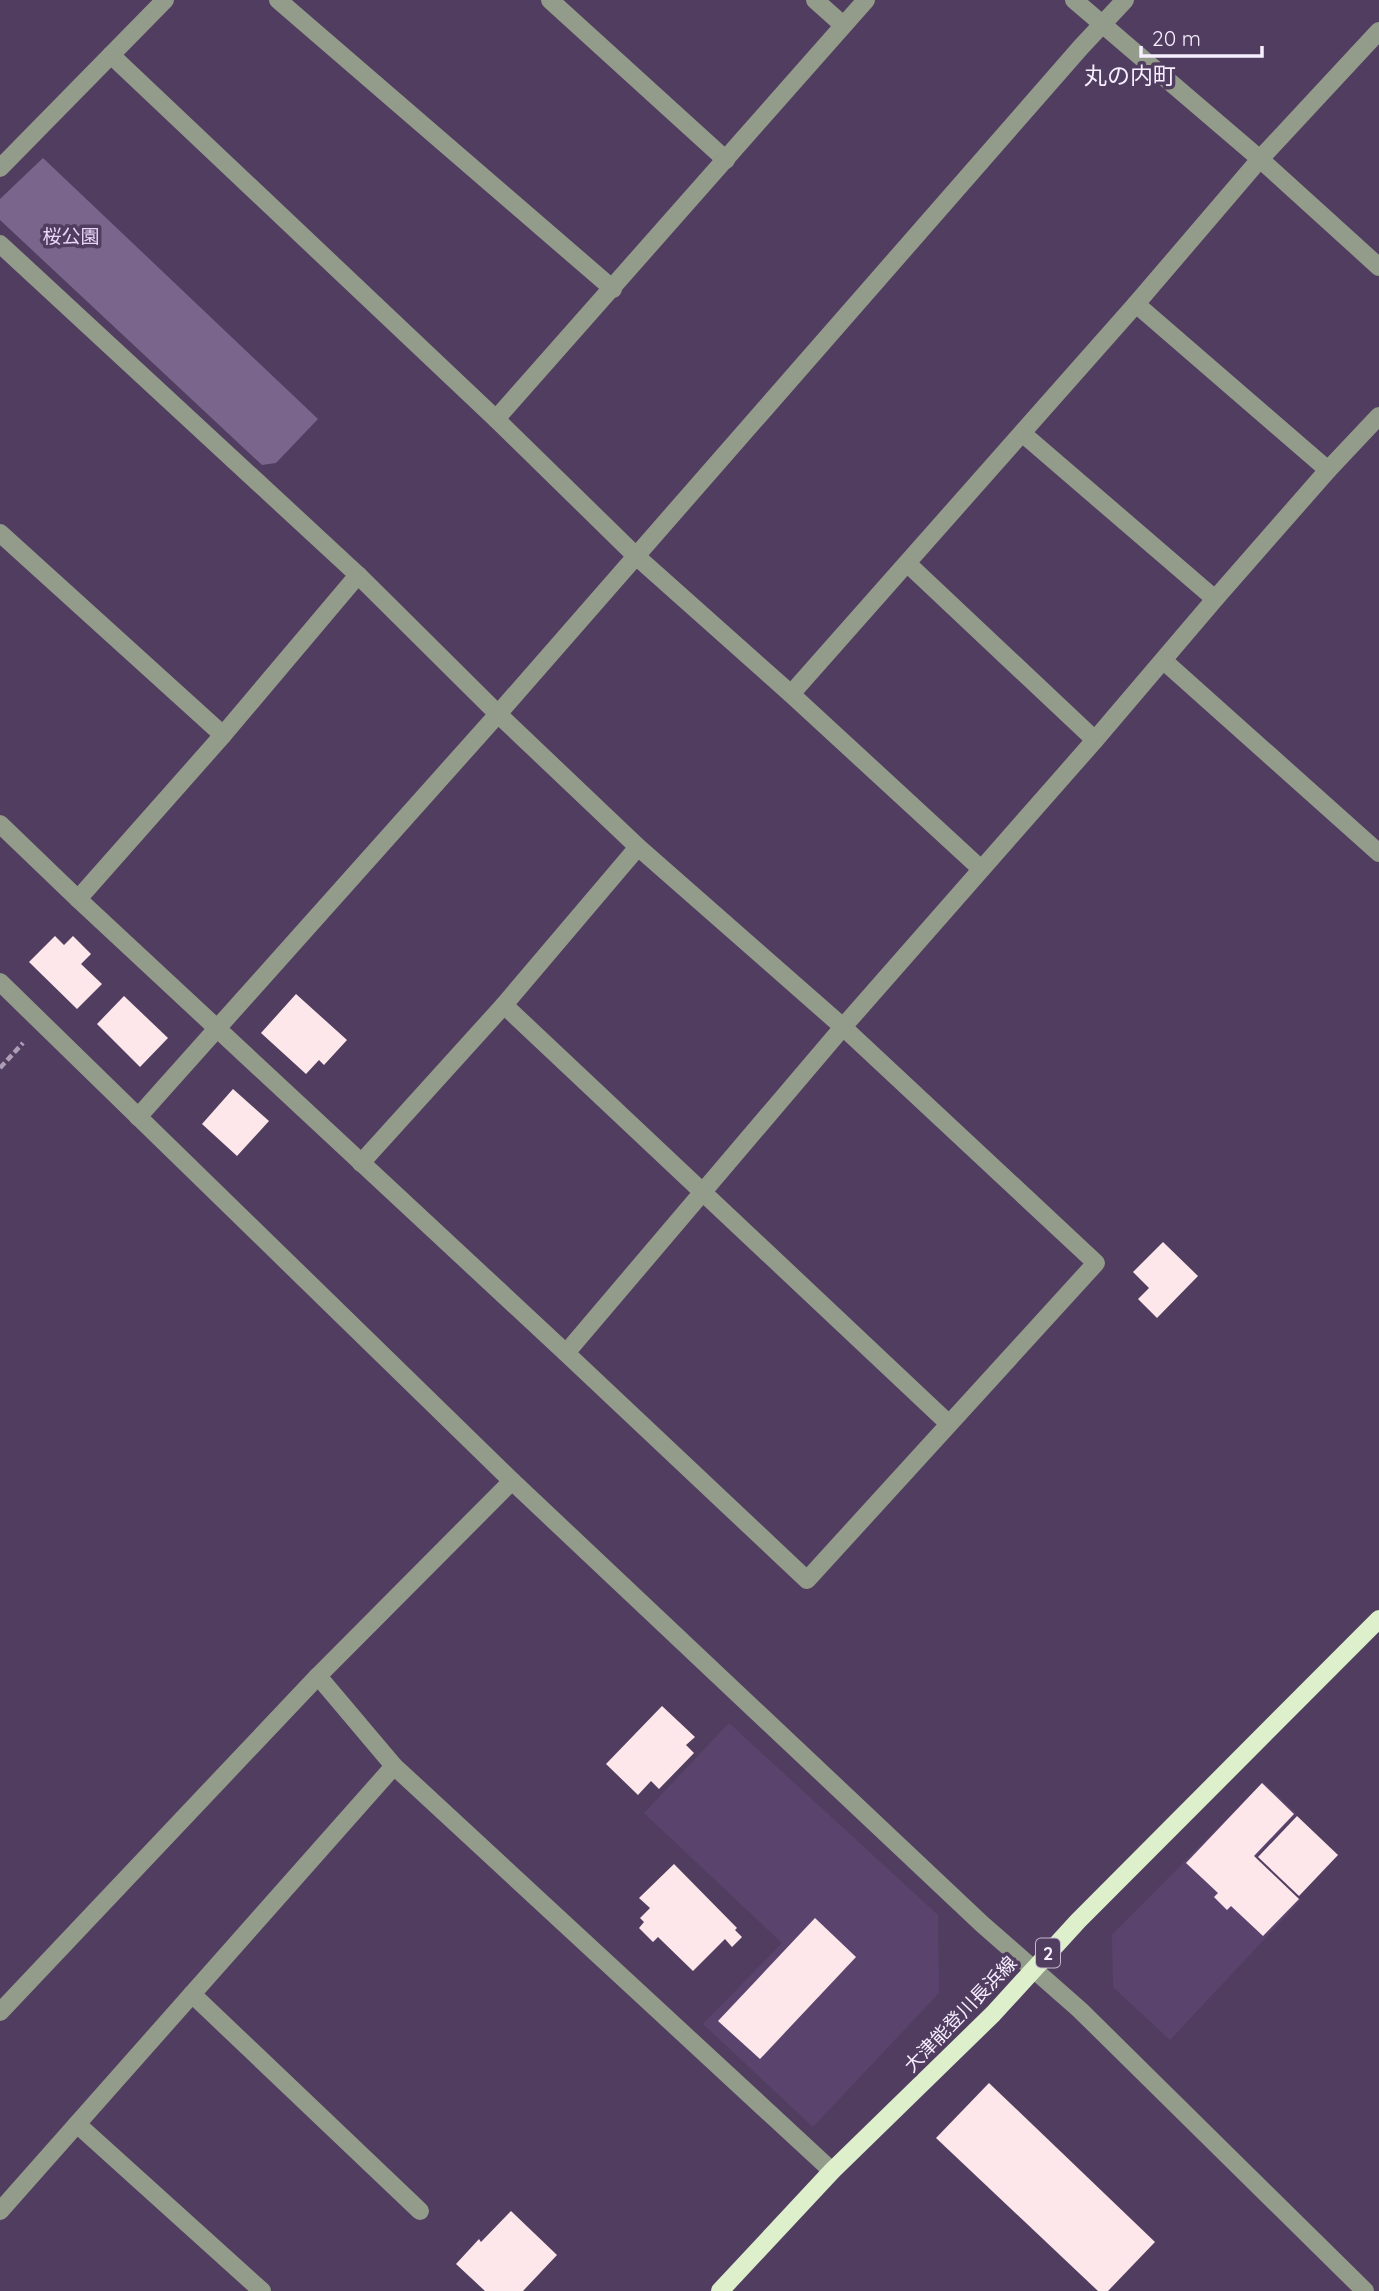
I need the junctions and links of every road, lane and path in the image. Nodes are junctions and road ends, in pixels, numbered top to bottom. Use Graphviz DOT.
graph roads {
  1 [pos="165,0"];
  2 [pos="278,0"];
  3 [pos="550,0"];
  4 [pos="815,0"];
  5 [pos="866,0"];
  6 [pos="1074,0"];
  7 [pos="1125,0"];
  8 [pos="843,25"];
  9 [pos="1103,26"];
  10 [pos="1379,31"];
  11 [pos="111,55"];
  12 [pos="1260,159"];
  13 [pos="726,160"];
  14 [pos="0,167"];
  15 [pos="0,244"];
  16 [pos="1379,267"];
  17 [pos="613,289"];
  18 [pos="1136,304"];
  19 [pos="1379,416"];
  20 [pos="496,419"];
  21 [pos="1022,433"];
  22 [pos="1328,470"];
  23 [pos="0,533"];
  24 [pos="636,556"];
  25 [pos="908,564"];
  26 [pos="358,575"];
  27 [pos="1215,599"];
  28 [pos="1164,661"];
  29 [pos="791,694"];
  30 [pos="498,714"];
  31 [pos="223,736"];
  32 [pos="1095,740"];
  33 [pos="0,824"];
  34 [pos="638,847"];
  35 [pos="1379,853"];
  36 [pos="981,869"];
  37 [pos="78,899"];
  38 [pos="0,982"];
  39 [pos="504,1005"];
  40 [pos="843,1027"];
  41 [pos="218,1029"];
  42 [pos="138,1117"];
  43 [pos="361,1163"];
  44 [pos="702,1191"];
  45 [pos="566,1353"];
  46 [pos="948,1423"];
  47 [pos="512,1481"];
  48 [pos="1379,1619"];
  49 [pos="318,1676"];
  50 [pos="394,1766"];
  51 [pos="1032,1970"];
  52 [pos="192,1994"];
  53 [pos="0,2012"];
  54 [pos="77,2124"];
  55 [pos="832,2171"];
  56 [pos="0,2211"];
  57 [pos="420,2211"];
  58 [pos="262,2291"];
  59 [pos="720,2291"];
  60 [pos="1364,2291"];
  1 -- 11 [label="street"];
  2 -- 17 [label="street"];
  3 -- 13 [label="street"];
  4 -- 8 [label="street"];
  5 -- 8 [label="street"];
  6 -- 9 [label="street"];
  7 -- 9 [label="street"];
  8 -- 13 [label="street"];
  9 -- 12 [label="street"];
  9 -- 24 [label="street"];
  10 -- 12 [label="street"];
  11 -- 14 [label="street"];
  11 -- 20 [label="street"];
  12 -- 16 [label="street"];
  12 -- 18 [label="street"];
  13 -- 17 [label="street"];
  15 -- 26 [label="street"];
  17 -- 20 [label="street"];
  18 -- 21 [label="street"];
  18 -- 22 [label="street"];
  19 -- 22 [label="street"];
  20 -- 24 [label="street"];
  21 -- 25 [label="street"];
  21 -- 27 [label="street"];
  22 -- 27 [label="street"];
  23 -- 31 [label="street"];
  24 -- 29 [label="street"];
  24 -- 30 [label="street"];
  25 -- 29 [label="street"];
  25 -- 32 [label="street"];
  26 -- 30 [label="street"];
  26 -- 31 [label="street"];
  27 -- 28 [label="street"];
  28 -- 32 [label="street"];
  28 -- 35 [label="street"];
  29 -- 36 [label="street"];
  30 -- 34 [label="street"];
  30 -- 41 [label="street"];
  31 -- 37 [label="street"];
  32 -- 36 [label="street"];
  33 -- 37 [label="street"];
  34 -- 39 [label="street"];
  34 -- 40 [label="street"];
  36 -- 40 [label="street"];
  37 -- 41 [label="street"];
  38 -- 42 [label="street"];
  39 -- 43 [label="street"];
  39 -- 44 [label="street"];
  40 -- 44 [label="street"];
  40 -- 46 [label="street"];
  41 -- 42 [label="street"];
  41 -- 43 [label="street"];
  42 -- 47 [label="street"];
  43 -- 45 [label="street"];
  44 -- 45 [label="street"];
  44 -- 46 [label="street"];
  45 -- 46 [label="street"];
  47 -- 49 [label="street"];
  47 -- 51 [label="street"];
  48 -- 51 [label="main road, 大津能登川長浜線 / 2"];
  49 -- 50 [label="street"];
  49 -- 53 [label="street"];
  50 -- 52 [label="street"];
  50 -- 55 [label="street"];
  51 -- 55 [label="main road, 大津能登川長浜線 / 2"];
  51 -- 60 [label="street"];
  52 -- 54 [label="street"];
  52 -- 57 [label="street"];
  54 -- 56 [label="street"];
  54 -- 58 [label="street"];
  55 -- 59 [label="main road, 大津能登川長浜線 / 2"];
}
